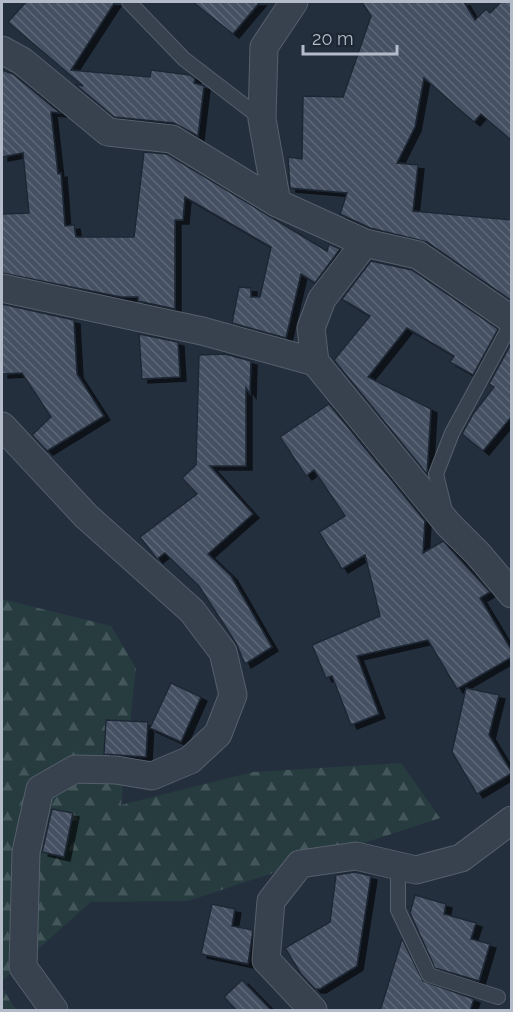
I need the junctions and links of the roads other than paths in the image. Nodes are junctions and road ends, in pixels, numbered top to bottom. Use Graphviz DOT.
graph roads {
  1 [pos="129,2"];
  2 [pos="294,2"];
  3 [pos="2,50"];
  4 [pos="262,119"];
  5 [pos="277,203"];
  6 [pos="365,243"];
  7 [pos="2,288"];
  8 [pos="512,321"];
  9 [pos="315,362"];
  10 [pos="2,426"];
  11 [pos="448,524"];
  12 [pos="512,594"];
  13 [pos="512,820"];
  14 [pos="398,866"];
  15 [pos="498,997"];
  16 [pos="54,1011"];
  17 [pos="313,1011"];
  1 -- 4 [label="lane"];
  2 -- 4 [label="street"];
  3 -- 5 [label="street"];
  4 -- 5 [label="street"];
  5 -- 6 [label="street"];
  6 -- 8 [label="street"];
  6 -- 9 [label="street"];
  7 -- 9 [label="street"];
  8 -- 11 [label="lane"];
  9 -- 11 [label="street"];
  10 -- 16 [label="street"];
  11 -- 12 [label="street"];
  13 -- 14 [label="street"];
  14 -- 15 [label="lane"];
  14 -- 17 [label="street"];
}
